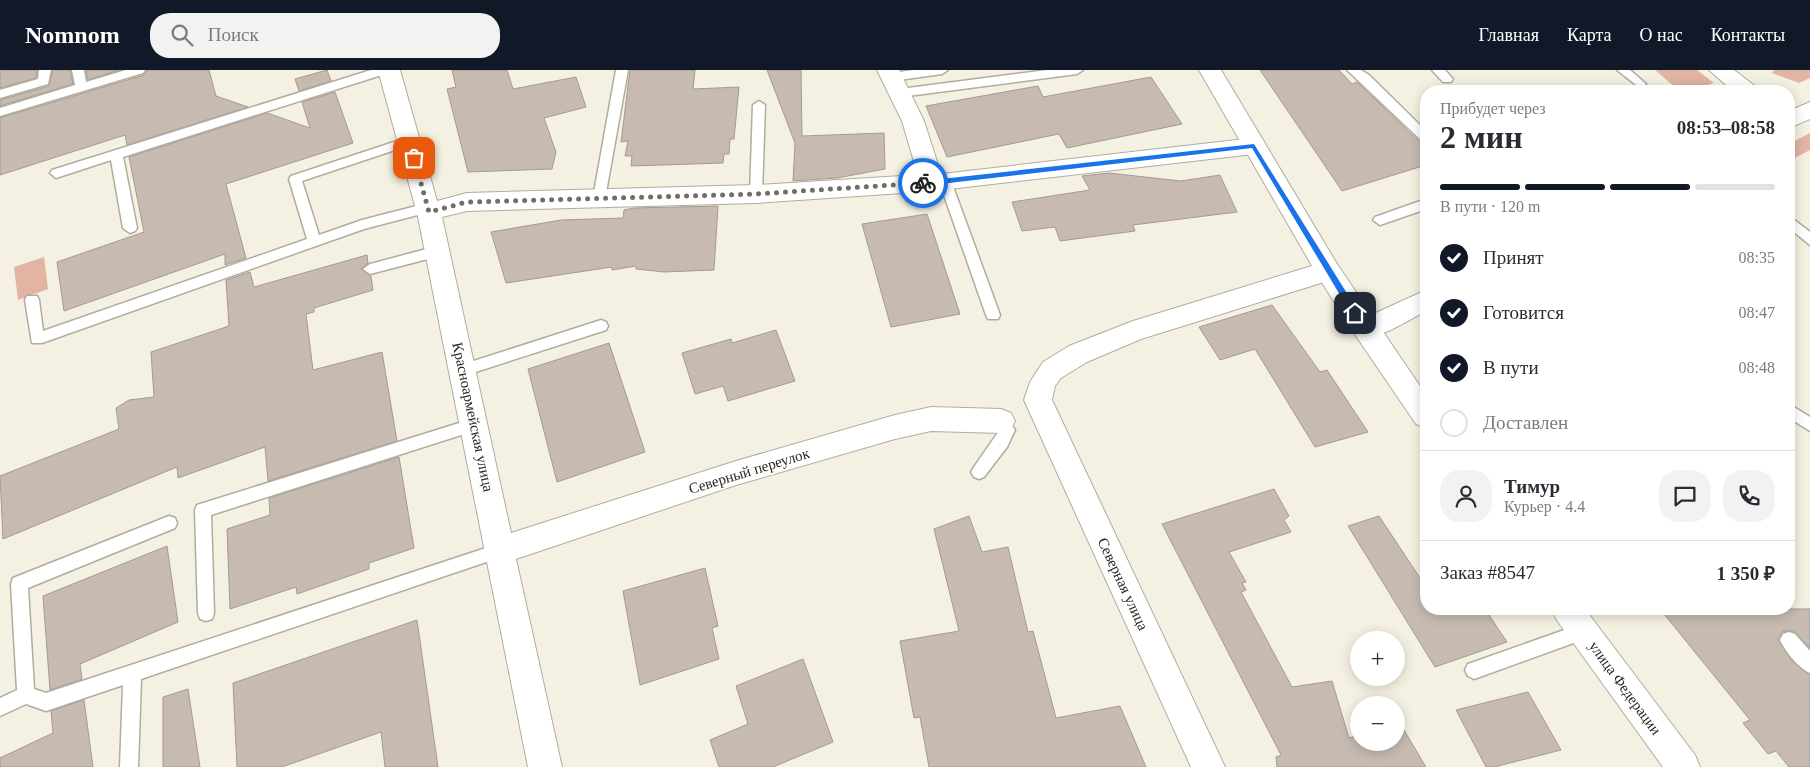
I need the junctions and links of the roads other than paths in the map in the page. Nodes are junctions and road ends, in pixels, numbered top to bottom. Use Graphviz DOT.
graph roads {
  1 [pos="45,70"];
  2 [pos="78,70"];
  3 [pos="139,70"];
  4 [pos="384,70"];
  5 [pos="389,70"];
  6 [pos="622,70"];
  7 [pos="942,70"];
  8 [pos="1077,70"];
  9 [pos="1210,70"];
  10 [pos="1353,70"];
  11 [pos="1438,70"];
  12 [pos="1623,70"];
  13 [pos="1720,70"];
  14 [pos="1447,79"];
  15 [pos="893,80"];
  16 [pos="1640,84"];
  17 [pos="1739,85"];
  18 [pos="81,88"];
  19 [pos="0,94"];
  20 [pos="759,104"];
  21 [pos="1810,110"];
  22 [pos="0,112"];
  23 [pos="1795,117"];
  24 [pos="1420,132"];
  25 [pos="409,141"];
  26 [pos="1254,146"];
  27 [pos="116,154"];
  28 [pos="56,173"];
  29 [pos="939,182"];
  30 [pos="756,194"];
  31 [pos="599,198"];
  32 [pos="1420,206"];
  33 [pos="428,210"];
  34 [pos="1380,220"];
  35 [pos="1795,226"];
  36 [pos="130,228"];
  37 [pos="1810,240"];
  38 [pos="315,242"];
  39 [pos="438,251"];
  40 [pos="370,269"];
  41 [pos="1328,271"];
  42 [pos="32,300"];
  43 [pos="1420,303"];
  44 [pos="993,315"];
  45 [pos="601,326"];
  46 [pos="1365,329"];
  47 [pos="463,370"];
  48 [pos="1420,407"];
  49 [pos="1795,415"];
  50 [pos="1002,421"];
  51 [pos="475,424"];
  52 [pos="1810,426"];
  53 [pos="979,472"];
  54 [pos="169,523"];
  55 [pos="501,550"];
  56 [pos="206,613"];
  57 [pos="1575,620"];
  58 [pos="1789,640"];
  59 [pos="1810,664"];
  60 [pos="1474,670"];
  61 [pos="132,673"];
  62 [pos="26,695"];
  63 [pos="0,707"];
  64 [pos="129,767"];
  65 [pos="545,767"];
  66 [pos="1208,767"];
  67 [pos="1683,767"];
  1 -- 19 [label="lane"];
  2 -- 18 [label="lane"];
  3 -- 18 [label="lane"];
  4 -- 27 [label="lane"];
  5 -- 25 [label="street, Красноармейская улица"];
  6 -- 31 [label="lane"];
  7 -- 15 [label="lane"];
  8 -- 15 [label="lane"];
  9 -- 26 [label="street"];
  10 -- 24 [label="lane"];
  11 -- 14 [label="lane"];
  12 -- 16 [label="lane"];
  13 -- 17 [label="street"];
  15 -- 29 [label="street"];
  18 -- 22 [label="lane"];
  20 -- 30 [label="lane"];
  21 -- 23 [label="street"];
  25 -- 33 [label="street, Красноармейская улица"];
  25 -- 38 [label="lane"];
  26 -- 29 [label="street"];
  26 -- 41 [label="street"];
  27 -- 28 [label="lane"];
  27 -- 36 [label="lane"];
  29 -- 30 [label="street"];
  29 -- 44 [label="lane"];
  30 -- 31 [label="street"];
  31 -- 33 [label="street"];
  32 -- 34 [label="lane"];
  33 -- 38 [label="lane"];
  33 -- 39 [label="street, Красноармейская улица"];
  35 -- 37 [label="lane"];
  38 -- 42 [label="lane"];
  39 -- 40 [label="lane"];
  39 -- 47 [label="street, Красноармейская улица"];
  41 -- 46 [label="street"];
  41 -- 66 [label="street, Северная улица"];
  43 -- 46 [label="street"];
  45 -- 47 [label="lane"];
  46 -- 48 [label="street"];
  47 -- 51 [label="street, Красноармейская улица"];
  49 -- 52 [label="lane"];
  50 -- 53 [label="lane"];
  50 -- 55 [label="street, Северный переулок"];
  51 -- 55 [label="street, Красноармейская улица"];
  51 -- 56 [label="lane"];
  54 -- 62 [label="lane"];
  55 -- 61 [label="lane"];
  55 -- 65 [label="street, Красноармейская улица"];
  57 -- 60 [label="lane"];
  57 -- 67 [label="street, улица Федерации"];
  58 -- 59 [label="lane"];
  61 -- 62 [label="lane"];
  61 -- 64 [label="lane"];
  62 -- 63 [label="lane"];
}
